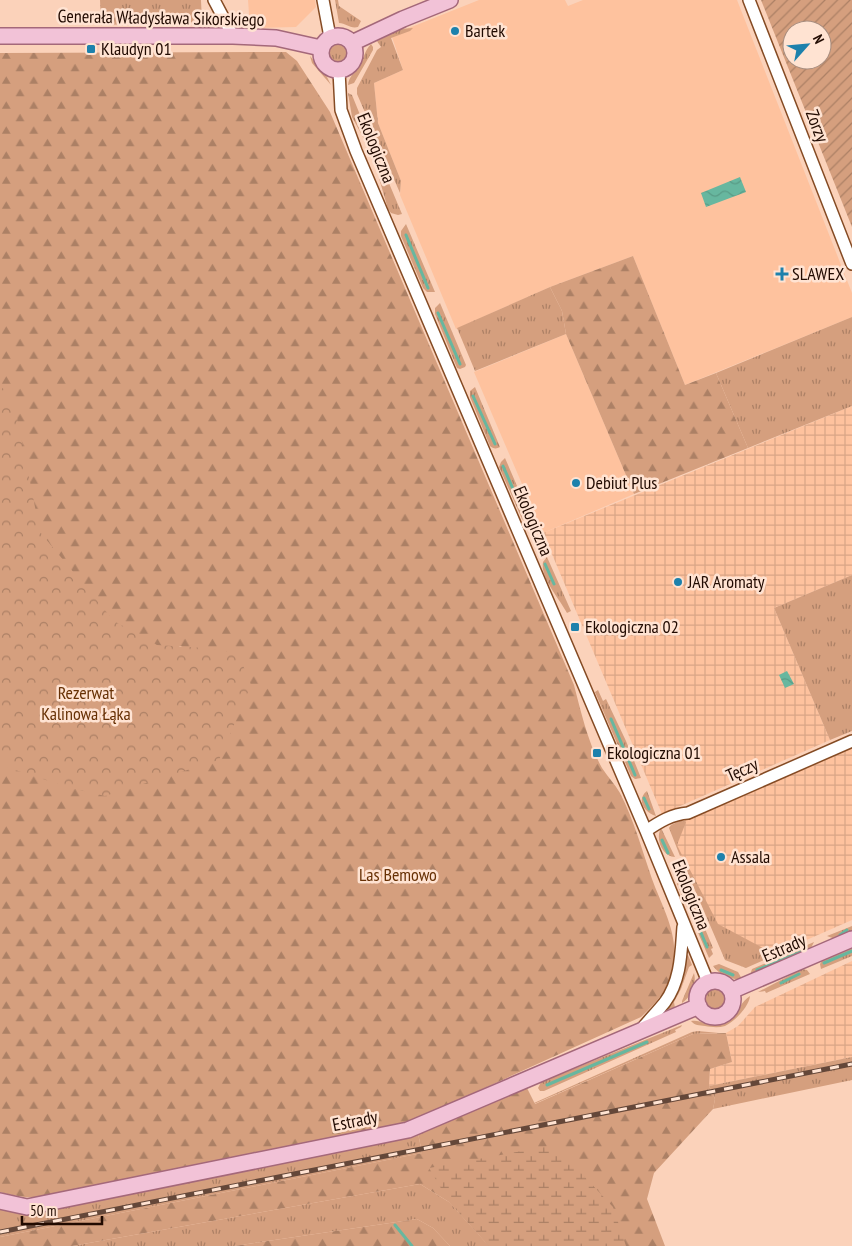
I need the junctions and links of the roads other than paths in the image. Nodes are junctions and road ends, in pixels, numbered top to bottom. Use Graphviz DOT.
graph roads {
  1 [pos="214,0"];
  2 [pos="323,0"];
  3 [pos="450,0"];
  4 [pos="749,0"];
  5 [pos="0,36"];
  6 [pos="233,36"];
  7 [pos="326,42"];
  8 [pos="352,43"];
  9 [pos="338,71"];
  10 [pos="852,264"];
  11 [pos="852,741"];
  12 [pos="646,831"];
  13 [pos="683,923"];
  14 [pos="852,939"];
  15 [pos="708,982"];
  16 [pos="731,991"];
  17 [pos="699,1006"];
  18 [pos="639,1032"];
  19 [pos="0,1201"];
  1 -- 6 [label="street"];
  2 -- 7 [label="street"];
  3 -- 8 [label="main road"];
  4 -- 10 [label="street, Zorzy"];
  5 -- 6 [label="main road, Generała Władysława Sikorskiego"];
  6 -- 7 [label="main road, Generała Władysława Sikorskiego"];
  7 -- 8 [label="main road"];
  7 -- 9 [label="main road"];
  8 -- 9 [label="main road"];
  9 -- 12 [label="street, Ekologiczna"];
  11 -- 12 [label="street, Tęczy"];
  12 -- 13 [label="street, Ekologiczna"];
  13 -- 15 [label="street, Ekologiczna"];
  13 -- 18 [label="street"];
  14 -- 16 [label="main road, Estrady"];
  15 -- 16 [label="main road"];
  15 -- 17 [label="main road"];
  16 -- 17 [label="main road"];
  17 -- 18 [label="main road, Estrady"];
  18 -- 19 [label="main road, Estrady"];
}
